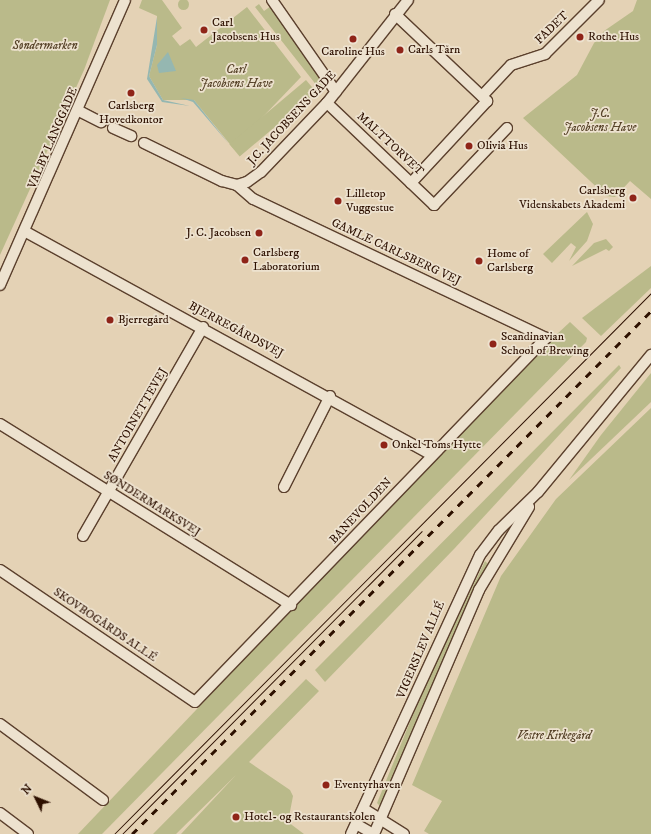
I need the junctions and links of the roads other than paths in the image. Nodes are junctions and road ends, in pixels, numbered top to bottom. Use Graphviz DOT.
graph roads {
  1 [pos="125,0"];
  2 [pos="272,0"];
  3 [pos="408,0"];
  4 [pos="599,0"];
  5 [pos="395,14"];
  6 [pos="336,92"];
  7 [pos="485,99"];
  8 [pos="327,103"];
  9 [pos="79,111"];
  10 [pos="100,122"];
  11 [pos="113,128"];
  12 [pos="507,128"];
  13 [pos="131,136"];
  14 [pos="144,143"];
  15 [pos="411,183"];
  16 [pos="237,185"];
  17 [pos="26,232"];
  18 [pos="0,286"];
  19 [pos="203,328"];
  20 [pos="546,338"];
  21 [pos="651,355"];
  22 [pos="330,396"];
  23 [pos="0,424"];
  24 [pos="431,455"];
  25 [pos="284,487"];
  26 [pos="108,492"];
  27 [pos="538,492"];
  28 [pos="83,536"];
  29 [pos="0,570"];
  30 [pos="291,605"];
  31 [pos="195,702"];
  32 [pos="0,724"];
  33 [pos="103,800"];
  34 [pos="364,809"];
  35 [pos="0,813"];
  36 [pos="381,819"];
  37 [pos="356,824"];
  38 [pos="28,834"];
  39 [pos="351,834"];
  40 [pos="374,834"];
  41 [pos="404,834"];
  1 -- 9 [label="street, VALBY LANGGADE"];
  2 -- 6 [label="street"];
  3 -- 5 [label="street, J.C. JACOBSENS GADE"];
  4 -- 7 [label="street, FADET"];
  5 -- 6 [label="street, J.C. JACOBSENS GADE"];
  5 -- 7 [label="street"];
  6 -- 8 [label="street, J.C. JACOBSENS GADE"];
  7 -- 15 [label="street, FADET"];
  8 -- 15 [label="street, MALTTORVET"];
  8 -- 16 [label="street, J.C. JACOBSENS GADE"];
  9 -- 10 [label="street"];
  9 -- 17 [label="street, VALBY LANGGADE"];
  11 -- 13 [label="street"];
  12 -- 15 [label="street, MALTTORVET"];
  14 -- 16 [label="street"];
  16 -- 20 [label="street, GAMLE CARLSBERG VEJ"];
  17 -- 18 [label="street, VALBY LANGGADE"];
  17 -- 19 [label="street, BJERREGÅRDSVEJ"];
  19 -- 22 [label="street, BJERREGÅRDSVEJ"];
  19 -- 26 [label="street, ANTOINETTEVEJ"];
  20 -- 24 [label="street, BANEVOLDEN"];
  21 -- 27 [label="street, VIGERSLEV ALLÉ"];
  22 -- 24 [label="street, BJERREGÅRDSVEJ"];
  22 -- 25 [label="street"];
  23 -- 26 [label="street, SØNDERMARKSVEJ"];
  24 -- 30 [label="street, BANEVOLDEN"];
  26 -- 28 [label="street, ANTOINETTEVEJ"];
  26 -- 30 [label="street, SØNDERMARKSVEJ"];
  27 -- 34 [label="street, VIGERSLEV ALLÉ"];
  27 -- 36 [label="street, VIGERSLEV ALLÉ"];
  29 -- 31 [label="street, SKOVBOGÅRDS ALLÉ"];
  30 -- 31 [label="street, BANEVOLDEN"];
  32 -- 33 [label="street"];
  34 -- 36 [label="street"];
  34 -- 37 [label="street, VIGERSLEV ALLÉ"];
  35 -- 38 [label="street"];
  36 -- 40 [label="street, VIGERSLEV ALLÉ"];
  36 -- 41 [label="street"];
  37 -- 39 [label="street, VIGERSLEV ALLÉ"];
  37 -- 40 [label="street"];
}
